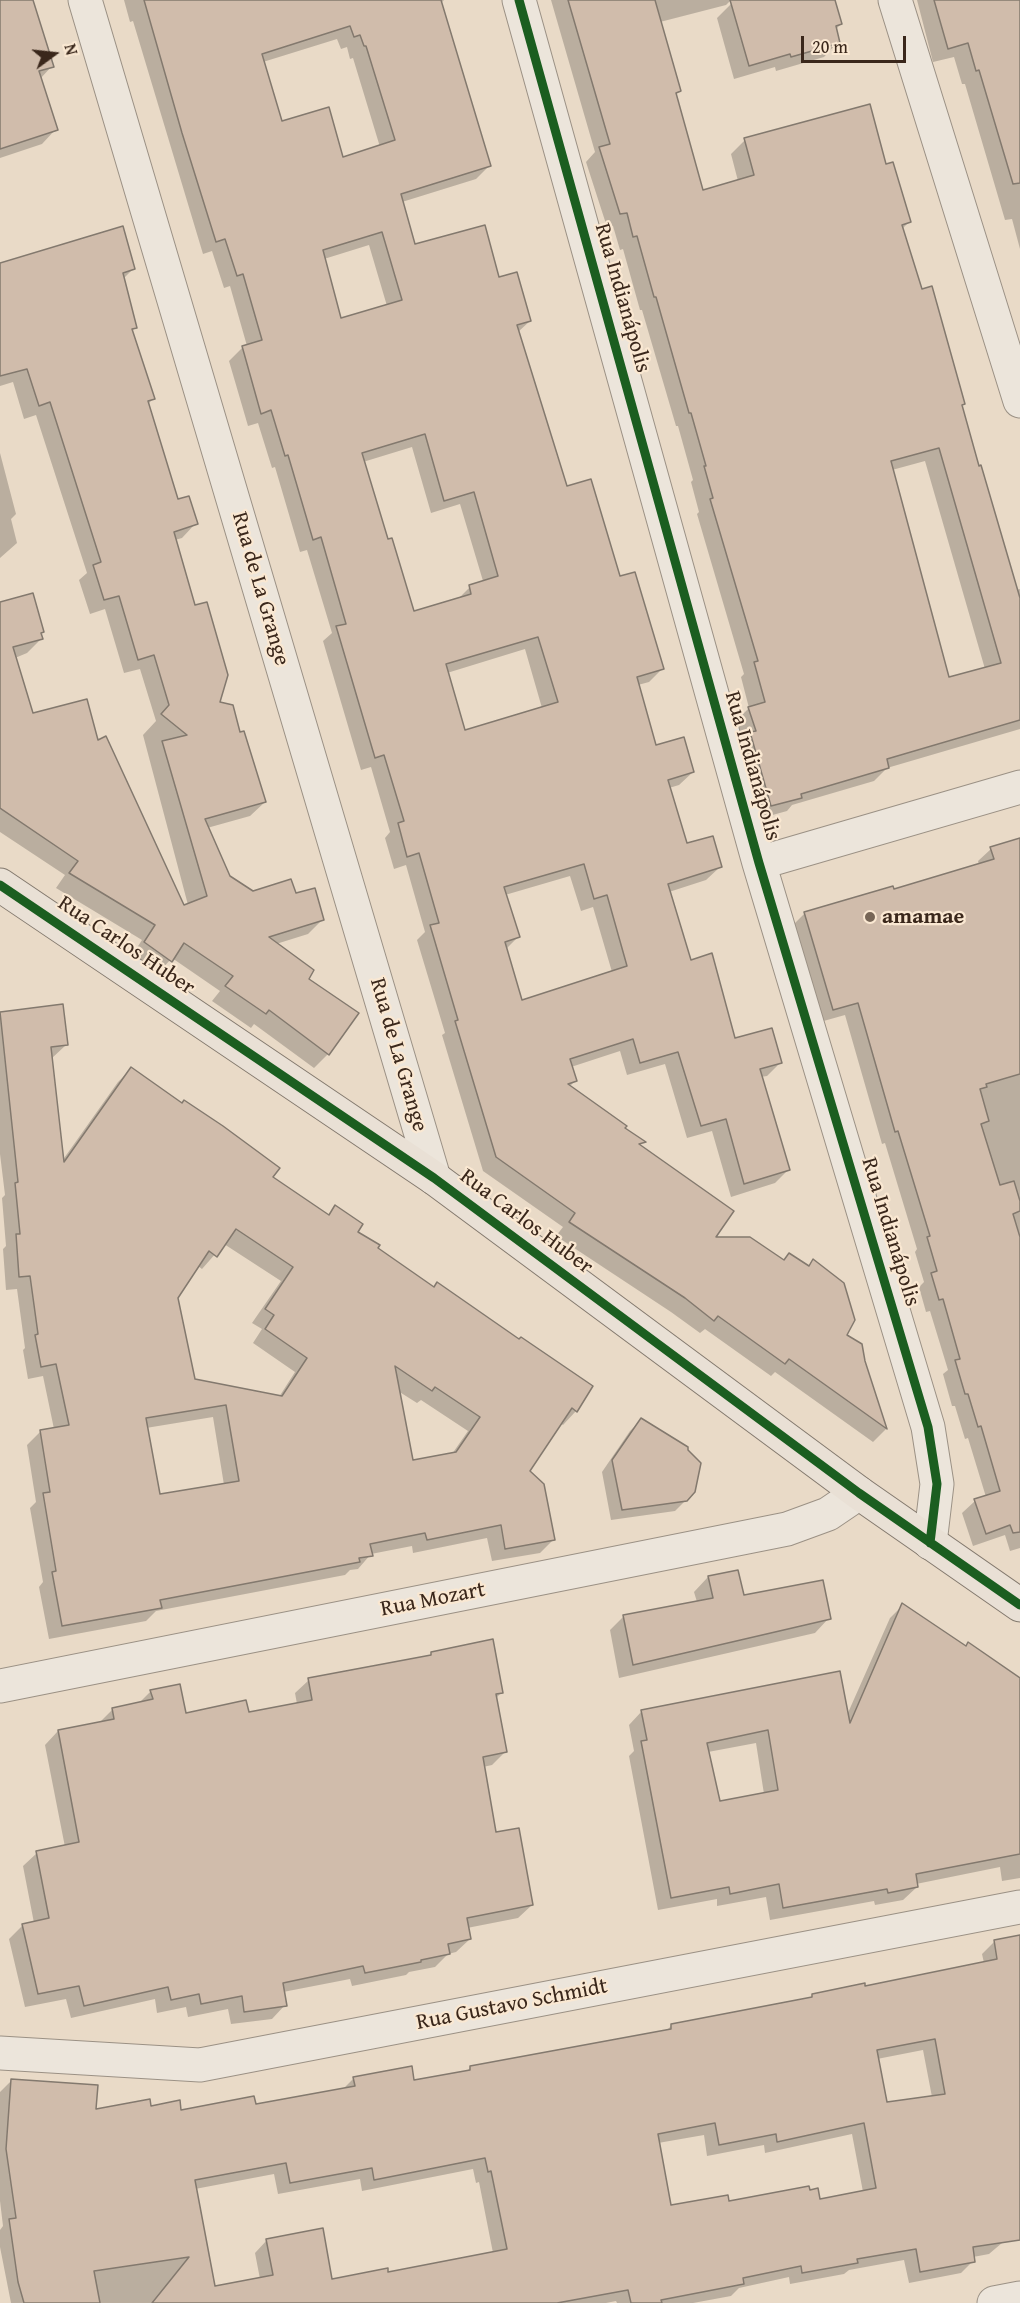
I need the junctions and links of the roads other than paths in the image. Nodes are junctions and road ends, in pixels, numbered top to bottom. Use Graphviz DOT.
graph roads {
  1 [pos="86,0"];
  2 [pos="519,0"];
  3 [pos="895,0"];
  4 [pos="1020,401"];
  5 [pos="1020,787"];
  6 [pos="759,863"];
  7 [pos="0,885"];
  8 [pos="434,1178"];
  9 [pos="859,1493"];
  10 [pos="930,1543"];
  11 [pos="1020,1605"];
  12 [pos="0,1686"];
  13 [pos="1020,1907"];
  14 [pos="0,2053"];
  15 [pos="1020,2298"];
  16 [pos="994,2303"];
  1 -- 8 [label="street, Rua de La Grange"];
  2 -- 6 [label="street, Rua Indianápolis"];
  3 -- 4 [label="street"];
  5 -- 6 [label="street"];
  6 -- 10 [label="street, Rua Indianápolis"];
  7 -- 8 [label="main road, Rua Carlos Huber"];
  8 -- 9 [label="main road, Rua Carlos Huber"];
  9 -- 10 [label="main road, Rua Carlos Huber"];
  9 -- 12 [label="street, Rua Mozart"];
  10 -- 11 [label="main road, Rua Carlos Huber"];
  13 -- 14 [label="street, Rua Gustavo Schmidt"];
  15 -- 16 [label="street"];
}
